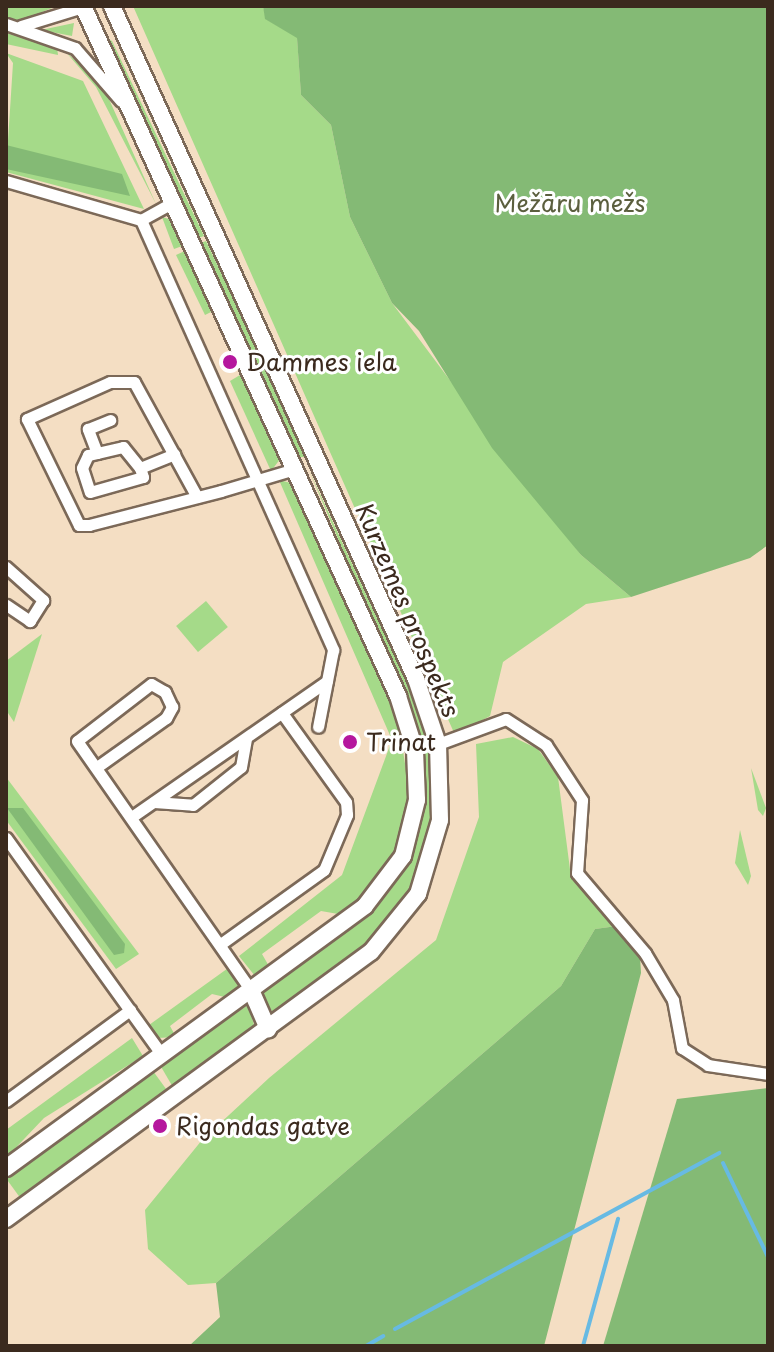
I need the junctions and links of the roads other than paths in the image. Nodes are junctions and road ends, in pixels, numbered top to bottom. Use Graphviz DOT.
graph roads {
  1 [pos="84,6"];
  2 [pos="112,6"];
  3 [pos="11,26"];
  4 [pos="135,120"];
  5 [pos="6,181"];
  6 [pos="174,202"];
  7 [pos="141,220"];
  8 [pos="110,420"];
  9 [pos="97,453"];
  10 [pos="174,454"];
  11 [pos="317,460"];
  12 [pos="140,468"];
  13 [pos="295,469"];
  14 [pos="257,481"];
  15 [pos="197,497"];
  16 [pos="6,567"];
  17 [pos="6,605"];
  18 [pos="327,681"];
  19 [pos="282,713"];
  20 [pos="318,727"];
  21 [pos="246,738"];
  22 [pos="438,744"];
  23 [pos="97,767"];
  24 [pos="154,802"];
  25 [pos="133,816"];
  26 [pos="6,838"];
  27 [pos="222,943"];
  28 [pos="251,990"];
  29 [pos="130,1010"];
  30 [pos="268,1029"];
  31 [pos="162,1055"];
  32 [pos="768,1074"];
  33 [pos="6,1101"];
  34 [pos="6,1168"];
  35 [pos="6,1219"];
  1 -- 3 [label="street"];
  1 -- 4 [label="main road, Kurzemes prospekts"];
  2 -- 11 [label="main road, Kurzemes prospekts"];
  3 -- 4 [label="street"];
  4 -- 6 [label="main road, Kurzemes prospekts"];
  5 -- 7 [label="street"];
  6 -- 7 [label="street"];
  6 -- 13 [label="main road, Kurzemes prospekts"];
  7 -- 14 [label="street"];
  8 -- 9 [label="street"];
  9 -- 12 [label="street"];
  9 -- 12 [label="street"];
  10 -- 12 [label="street"];
  10 -- 15 [label="street"];
  10 -- 15 [label="street"];
  11 -- 13 [label="main road"];
  11 -- 22 [label="main road, Kurzemes prospekts"];
  13 -- 14 [label="street"];
  13 -- 28 [label="main road, Kurzemes prospekts"];
  14 -- 15 [label="street"];
  14 -- 18 [label="street"];
  16 -- 17 [label="street"];
  18 -- 19 [label="street"];
  18 -- 20 [label="street"];
  19 -- 21 [label="street"];
  19 -- 27 [label="street"];
  21 -- 24 [label="street"];
  21 -- 24 [label="street"];
  22 -- 30 [label="main road, Kurzemes prospekts"];
  22 -- 32 [label="street"];
  23 -- 23 [label="street"];
  23 -- 25 [label="street"];
  24 -- 25 [label="street"];
  25 -- 27 [label="street"];
  26 -- 29 [label="street"];
  27 -- 28 [label="street"];
  28 -- 30 [label="main road"];
  28 -- 31 [label="main road, Kurzemes prospekts"];
  29 -- 31 [label="street"];
  29 -- 33 [label="street"];
  30 -- 35 [label="main road, Kurzemes prospekts"];
  31 -- 34 [label="main road, Kurzemes prospekts"];
}
